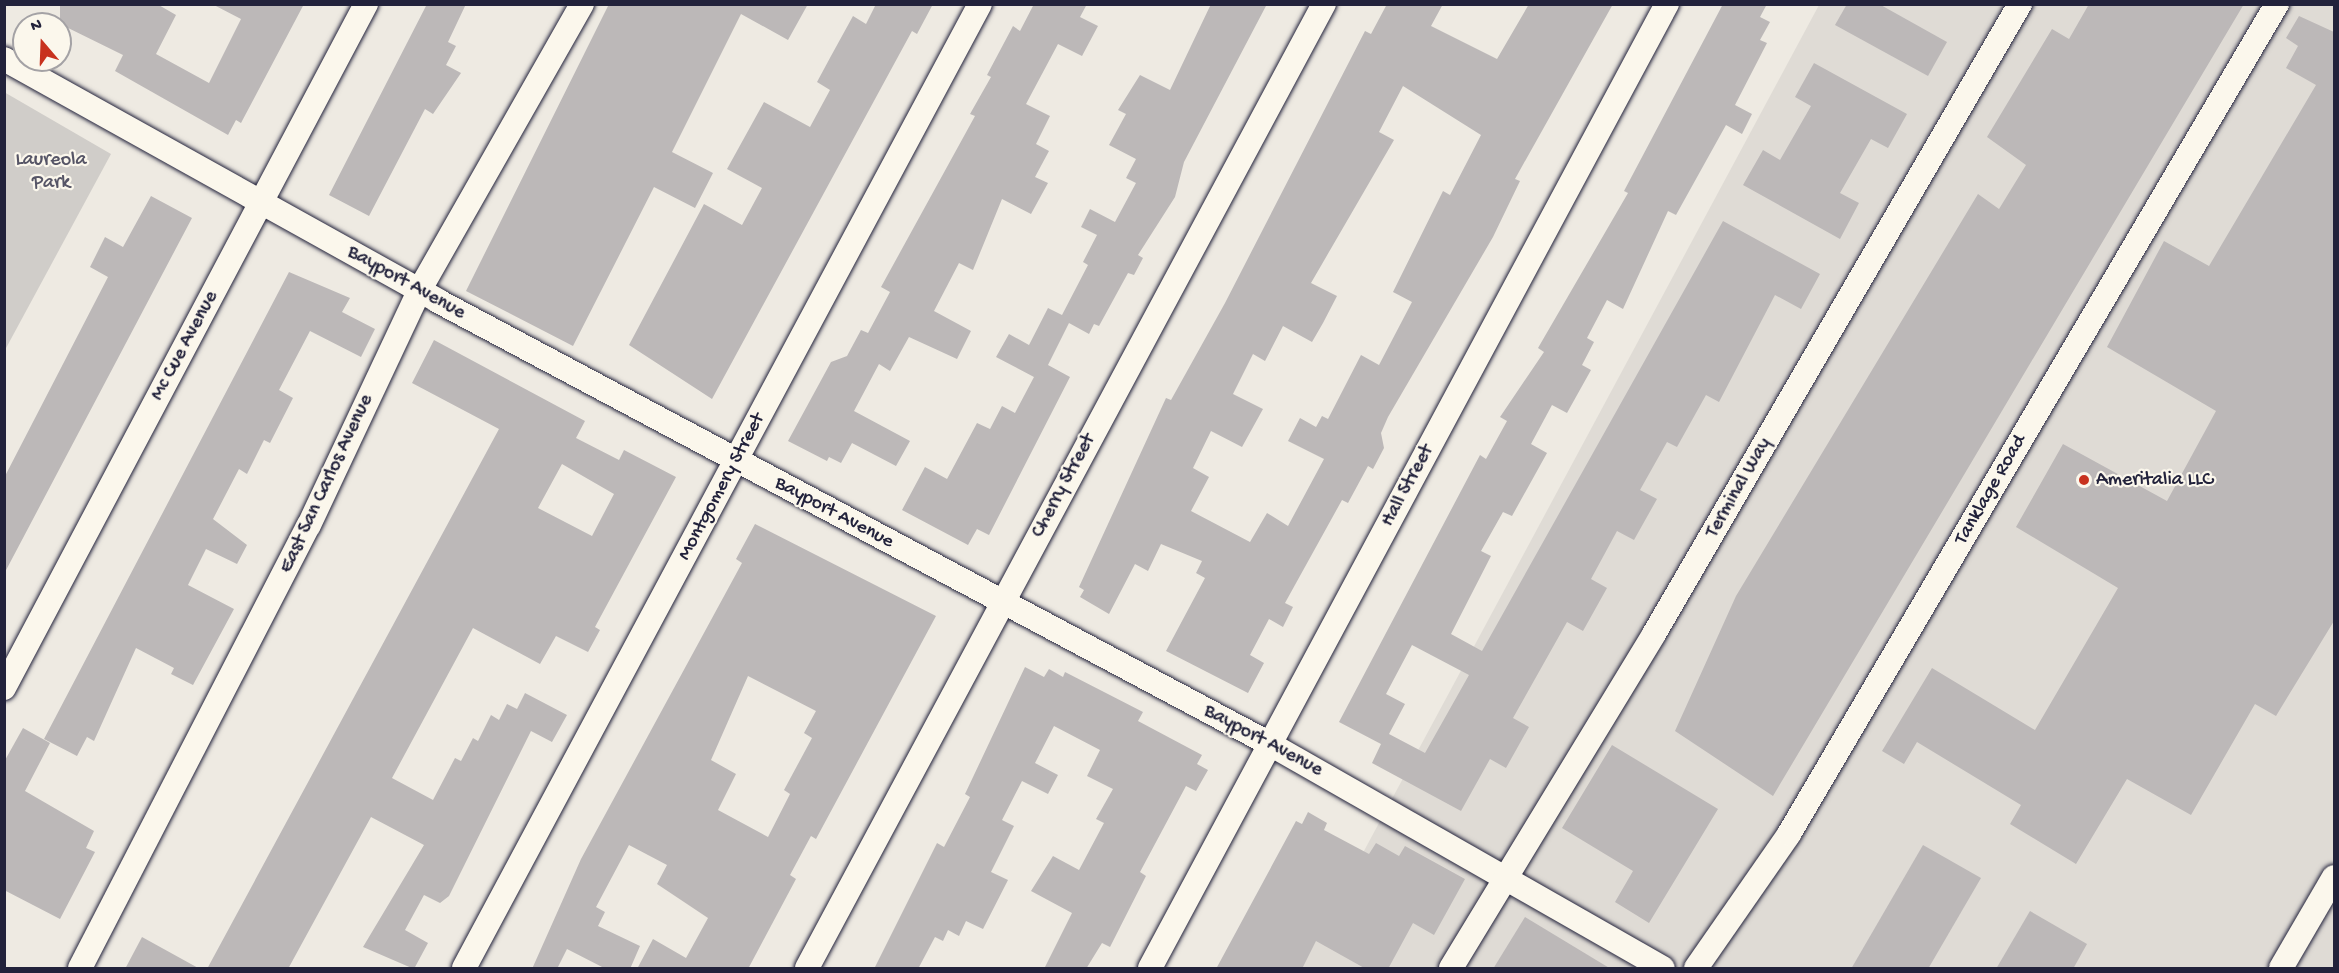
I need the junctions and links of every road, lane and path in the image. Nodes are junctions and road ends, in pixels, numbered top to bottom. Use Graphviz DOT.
graph roads {
  1 [pos="366,4"];
  2 [pos="582,4"];
  3 [pos="980,4"];
  4 [pos="1324,4"];
  5 [pos="1667,4"];
  6 [pos="2020,4"];
  7 [pos="2277,4"];
  8 [pos="4,59"];
  9 [pos="260,202"];
  10 [pos="419,291"];
  11 [pos="736,461"];
  12 [pos="1002,602"];
  13 [pos="4,688"];
  14 [pos="1270,744"];
  15 [pos="1505,876"];
  16 [pos="2334,877"];
  17 [pos="80,969"];
  18 [pos="464,969"];
  19 [pos="807,969"];
  20 [pos="1150,969"];
  21 [pos="1451,969"];
  22 [pos="1663,969"];
  23 [pos="1696,969"];
  24 [pos="2282,969"];
  1 -- 9 [label="street, Mc Cue Avenue"];
  2 -- 10 [label="street, East San Carlos Avenue"];
  3 -- 11 [label="street, Montgomery Street"];
  4 -- 12 [label="street, Cherry Street"];
  5 -- 14 [label="street, Hall Street"];
  6 -- 15 [label="street, Terminal Way"];
  7 -- 23 [label="street, Tanklage Road"];
  8 -- 9 [label="street, Bayport Avenue"];
  9 -- 10 [label="street, Bayport Avenue"];
  9 -- 13 [label="street, Mc Cue Avenue"];
  10 -- 11 [label="street, Bayport Avenue"];
  10 -- 17 [label="street, East San Carlos Avenue"];
  11 -- 12 [label="street, Bayport Avenue"];
  11 -- 18 [label="street, Montgomery Street"];
  12 -- 14 [label="street, Bayport Avenue"];
  12 -- 19 [label="street, Cherry Street"];
  14 -- 15 [label="street, Bayport Avenue"];
  14 -- 20 [label="street, Hall Street"];
  15 -- 21 [label="street, Terminal Way"];
  15 -- 22 [label="street, Bayport Avenue"];
  16 -- 24 [label="street"];
}
